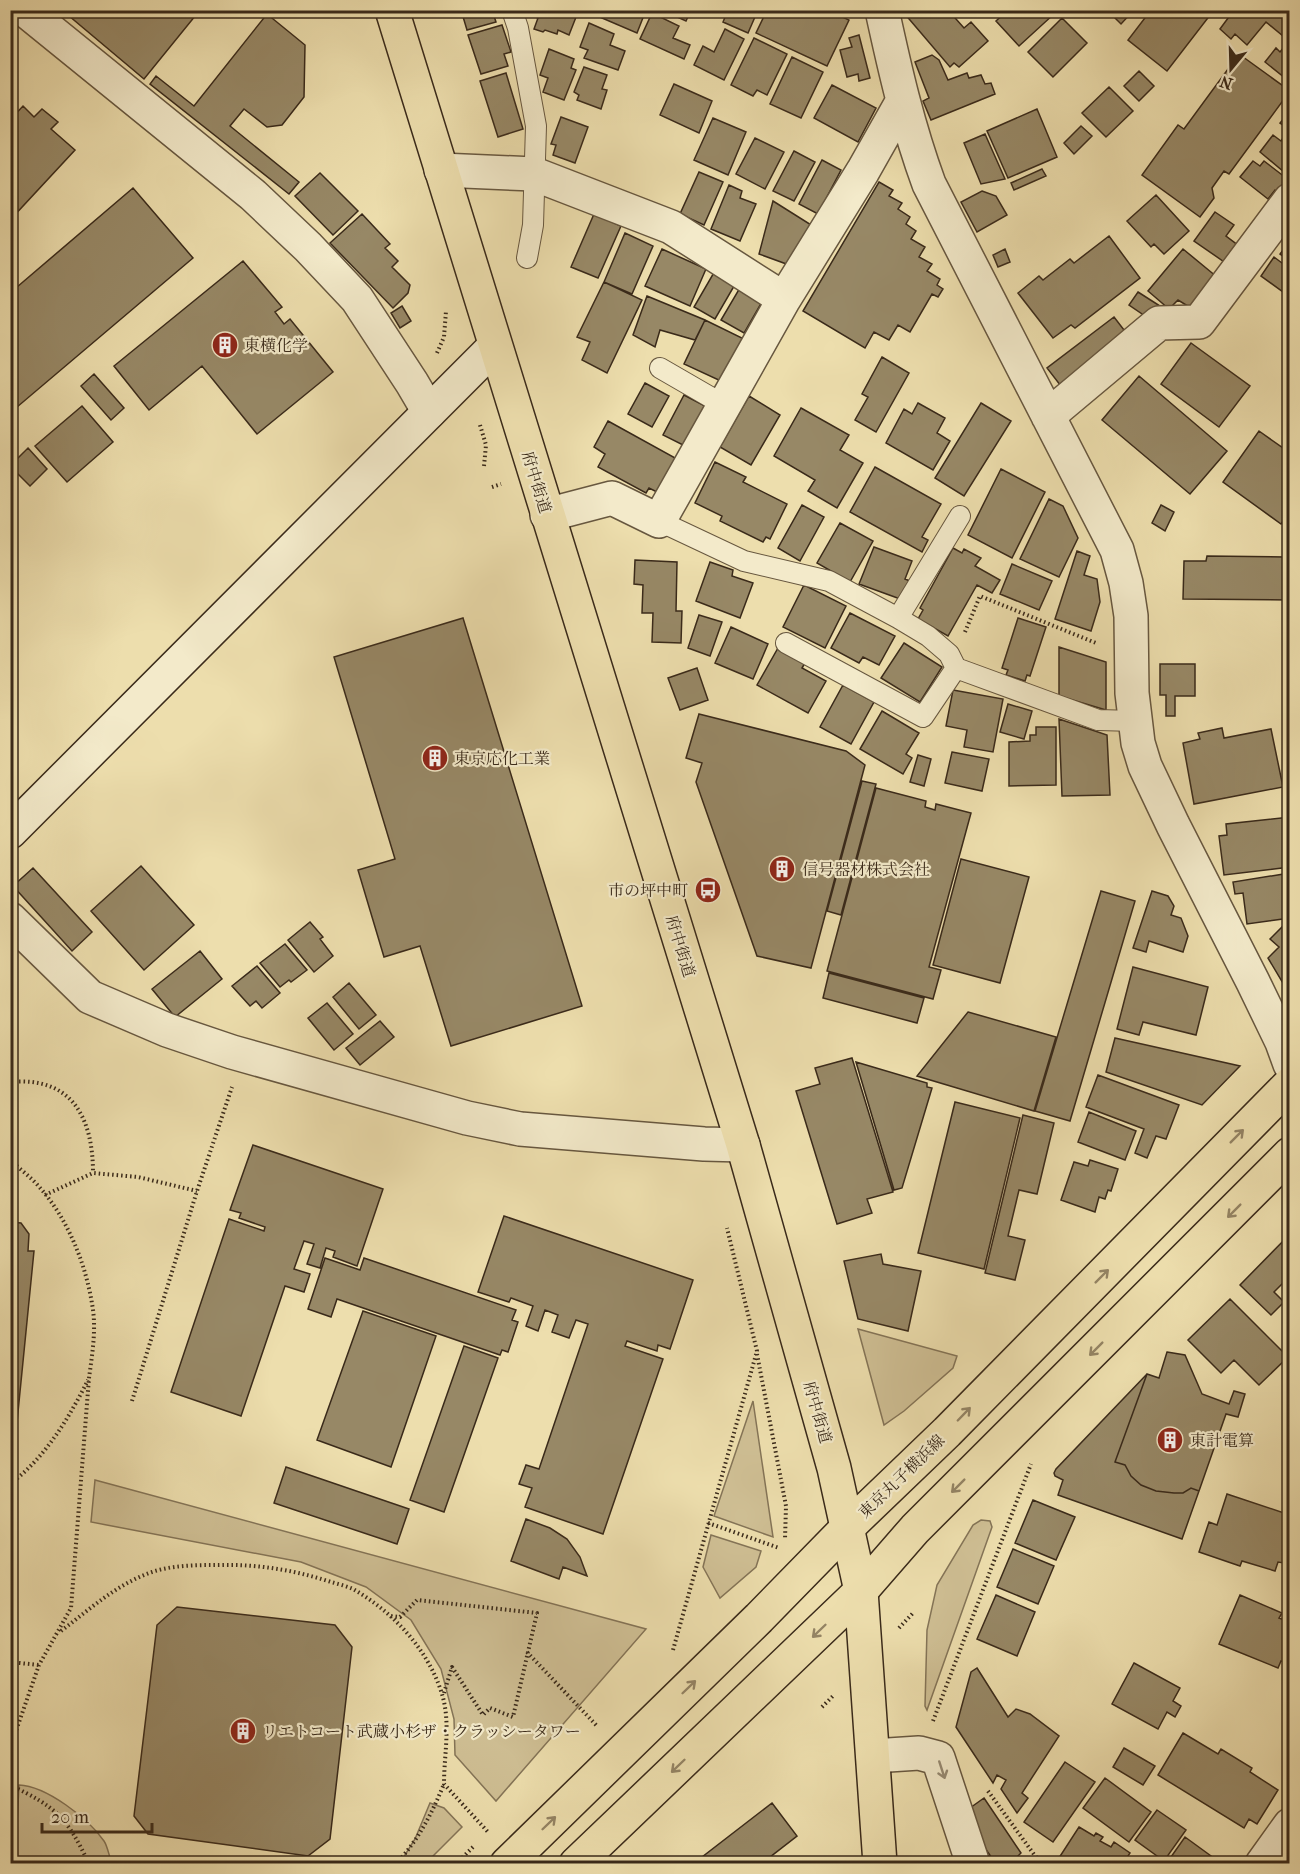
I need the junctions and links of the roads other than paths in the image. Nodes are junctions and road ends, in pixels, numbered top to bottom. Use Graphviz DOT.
graph roads {
  1 [pos="25,10"];
  2 [pos="392,10"];
  3 [pos="512,10"];
  4 [pos="882,10"];
  5 [pos="902,102"];
  6 [pos="441,170"];
  7 [pos="534,174"];
  8 [pos="1290,200"];
  9 [pos="527,258"];
  10 [pos="784,298"];
  11 [pos="495,346"];
  12 [pos="660,368"];
  13 [pos="724,405"];
  14 [pos="429,412"];
  15 [pos="1048,416"];
  16 [pos="547,514"];
  17 [pos="960,516"];
  18 [pos="659,521"];
  19 [pos="898,618"];
  20 [pos="786,643"];
  21 [pos="952,661"];
  22 [pos="1135,721"];
  23 [pos="10,832"];
  24 [pos="10,919"];
  25 [pos="1290,1064"];
  26 [pos="1290,1084"];
  27 [pos="743,1145"];
  28 [pos="1290,1154"];
  29 [pos="847,1528"];
  30 [pos="861,1591"];
  31 [pos="873,1756"];
  32 [pos="1290,1825"];
  33 [pos="507,1863"];
  34 [pos="576,1863"];
  35 [pos="880,1863"];
  36 [pos="973,1863"];
  37 [pos="1262,1863"];
  1 -- 14 [label="street"];
  2 -- 6 [label="main road, 府中街道"];
  3 -- 7 [label="lane"];
  4 -- 5 [label="street"];
  5 -- 10 [label="street"];
  5 -- 15 [label="street"];
  6 -- 7 [label="street"];
  6 -- 11 [label="main road, 府中街道"];
  7 -- 9 [label="lane"];
  7 -- 10 [label="street"];
  8 -- 15 [label="street"];
  10 -- 13 [label="street"];
  11 -- 14 [label="street"];
  11 -- 16 [label="main road, 府中街道"];
  12 -- 13 [label="lane"];
  13 -- 18 [label="street"];
  14 -- 23 [label="street"];
  15 -- 22 [label="street"];
  16 -- 18 [label="street"];
  16 -- 27 [label="main road, 府中街道"];
  17 -- 19 [label="lane"];
  18 -- 19 [label="lane"];
  19 -- 21 [label="lane"];
  20 -- 21 [label="lane"];
  21 -- 22 [label="lane"];
  22 -- 25 [label="street"];
  24 -- 27 [label="street"];
  29 -- 26 [label="main road, 東京丸子横浜線, one-way"];
  27 -- 29 [label="main road, 府中街道"];
  28 -- 30 [label="main road, one-way"];
  29 -- 30 [label="main road, 府中街道"];
  33 -- 29 [label="main road, 東京丸子横浜線, one-way"];
  30 -- 31 [label="main road, 府中街道"];
  30 -- 34 [label="main road, one-way"];
  31 -- 35 [label="main road, 府中街道"];
  31 -- 36 [label="street, one-way"];
  32 -- 37 [label="street"];
}
